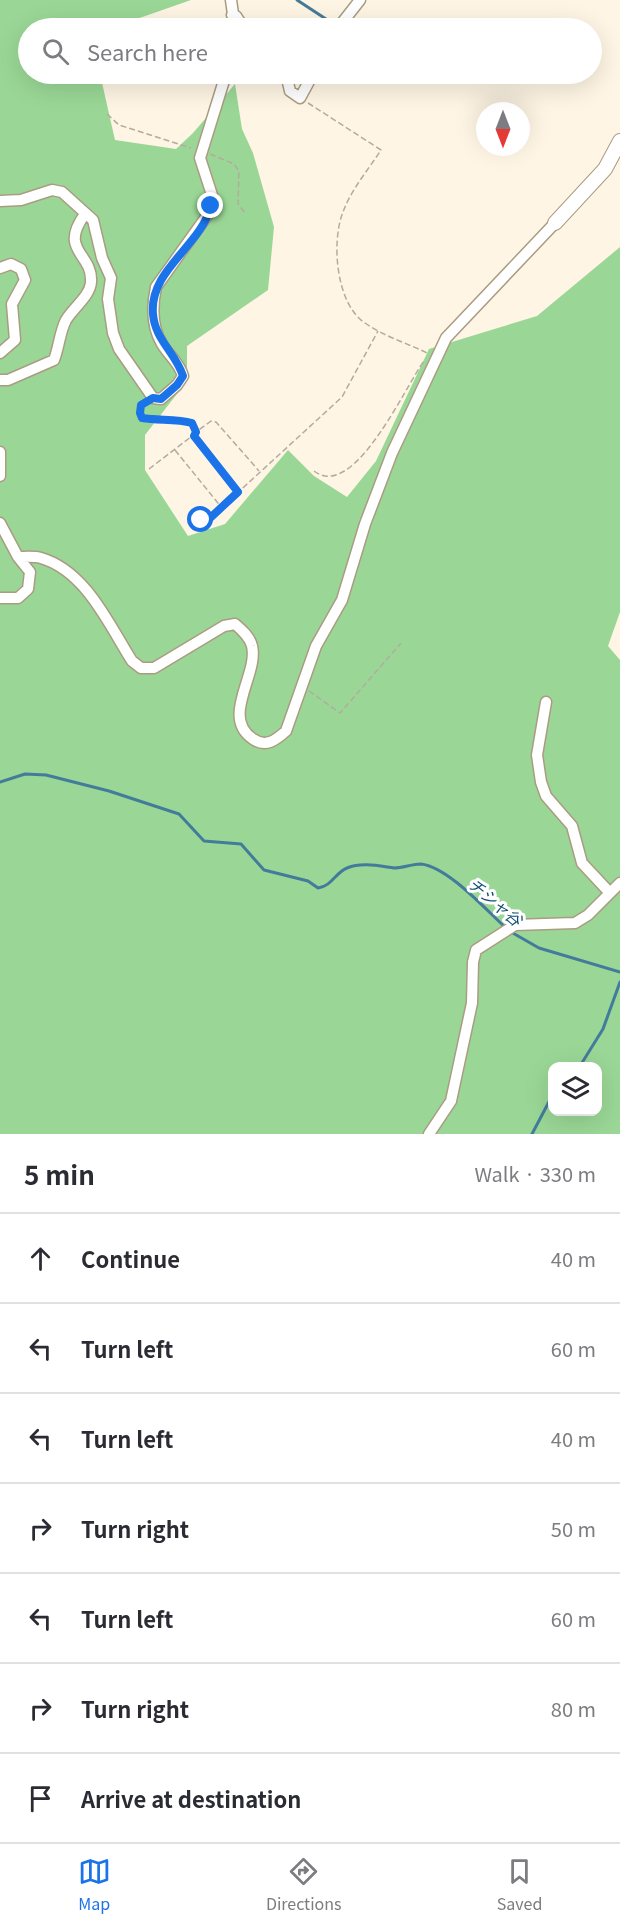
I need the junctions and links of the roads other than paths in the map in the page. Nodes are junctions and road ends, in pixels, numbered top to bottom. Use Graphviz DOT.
graph roads {
  1 [pos="231,0"];
  2 [pos="360,0"];
  3 [pos="232,15"];
  4 [pos="233,18"];
  5 [pos="237,18"];
  6 [pos="346,18"];
  7 [pos="223,84"];
  8 [pos="288,84"];
  9 [pos="308,84"];
  10 [pos="620,141"];
  11 [pos="0,201"];
  12 [pos="85,214"];
  13 [pos="555,223"];
  14 [pos="0,268"];
  15 [pos="0,353"];
  16 [pos="4,380"];
  17 [pos="0,392"];
  18 [pos="0,452"];
  19 [pos="0,476"];
  20 [pos="0,523"];
  21 [pos="18,557"];
  22 [pos="0,598"];
  23 [pos="546,702"];
  24 [pos="620,883"];
  25 [pos="610,894"];
  26 [pos="429,1134"];
  1 -- 3 [label="street"];
  2 -- 6 [label="street"];
  3 -- 4 [label="street"];
  3 -- 5 [label="street"];
  7 -- 12 [label="street"];
  8 -- 9 [label="street"];
  10 -- 13 [label="street"];
  11 -- 12 [label="street"];
  12 -- 16 [label="street"];
  13 -- 21 [label="street"];
  14 -- 15 [label="street"];
  16 -- 17 [label="street"];
  18 -- 19 [label="street"];
  20 -- 21 [label="street"];
  21 -- 22 [label="street"];
  23 -- 25 [label="street"];
  24 -- 25 [label="street"];
  25 -- 26 [label="street"];
}
